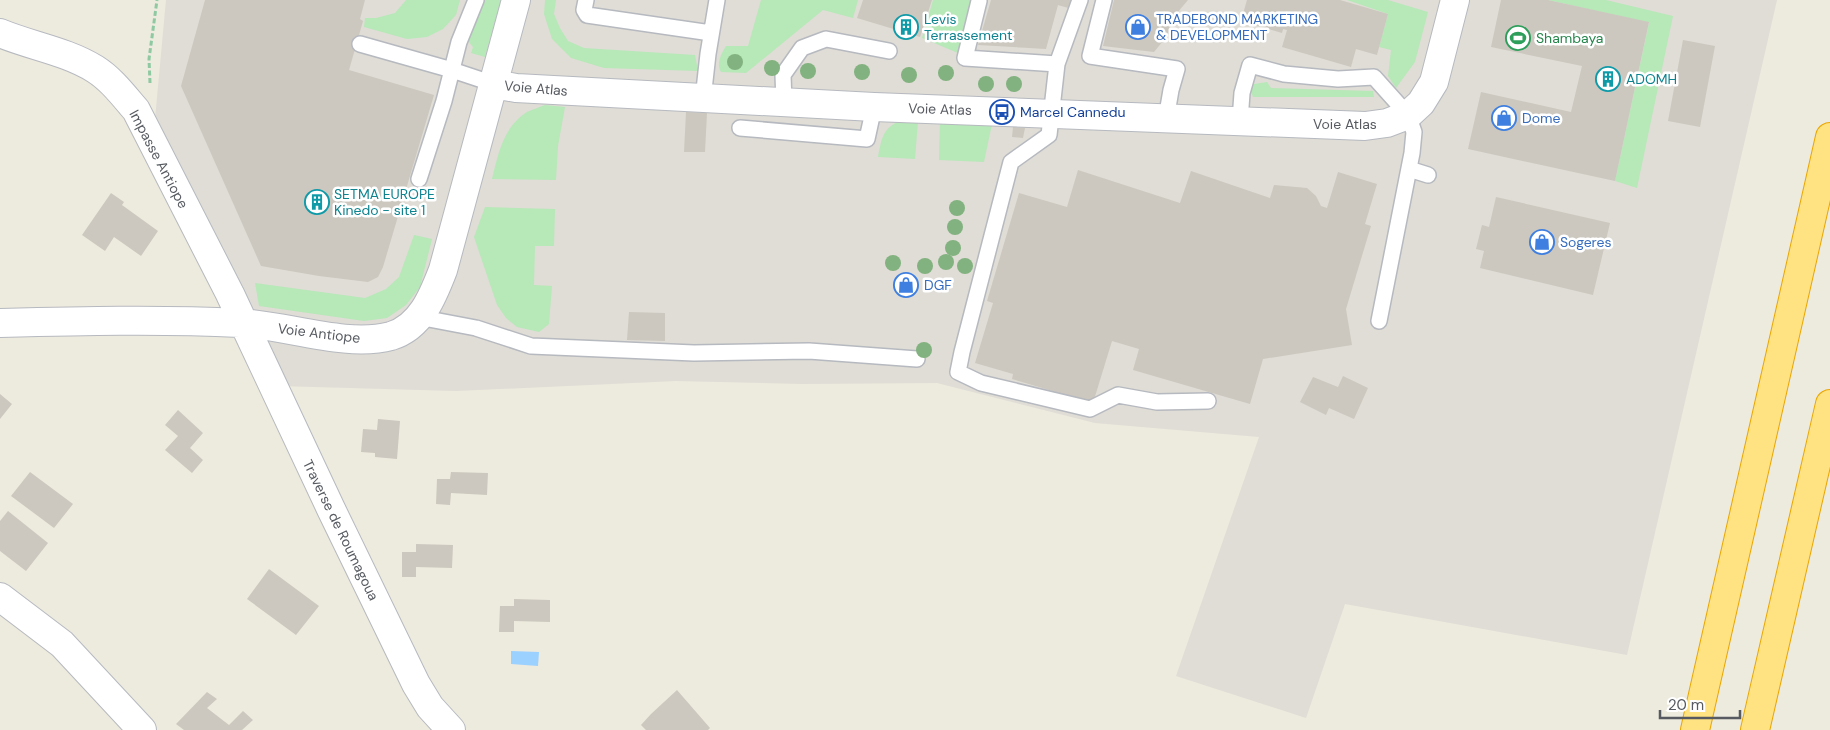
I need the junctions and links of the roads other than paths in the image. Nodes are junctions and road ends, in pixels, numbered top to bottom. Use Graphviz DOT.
graph roads {
  1 [pos="476,0"];
  2 [pos="516,0"];
  3 [pos="586,0"];
  4 [pos="717,0"];
  5 [pos="1080,0"];
  6 [pos="1104,0"];
  7 [pos="1455,0"];
  8 [pos="979,1"];
  9 [pos="0,33"];
  10 [pos="711,33"];
  11 [pos="360,44"];
  12 [pos="889,51"];
  13 [pos="1057,64"];
  14 [pos="452,70"];
  15 [pos="494,84"];
  16 [pos="703,99"];
  17 [pos="784,102"];
  18 [pos="874,107"];
  19 [pos="1050,114"];
  20 [pos="1408,114"];
  21 [pos="1166,119"];
  22 [pos="1240,121"];
  23 [pos="740,128"];
  24 [pos="1830,137"];
  25 [pos="1409,169"];
  26 [pos="1428,175"];
  27 [pos="419,179"];
  28 [pos="418,317"];
  29 [pos="1378,321"];
  30 [pos="0,323"];
  31 [pos="242,323"];
  32 [pos="917,359"];
  33 [pos="1208,401"];
  34 [pos="1830,404"];
  35 [pos="0,597"];
  36 [pos="142,730"];
  37 [pos="452,730"];
  38 [pos="1695,730"];
  39 [pos="1755,730"];
  1 -- 14 [label="lane"];
  2 -- 15 [label="street, Voie Antiope"];
  3 -- 10 [label="lane"];
  4 -- 10 [label="lane"];
  5 -- 13 [label="lane"];
  6 -- 21 [label="lane"];
  7 -- 20 [label="street, Voie Atlas"];
  8 -- 13 [label="lane"];
  9 -- 31 [label="street, Impasse Antiope"];
  10 -- 16 [label="lane"];
  11 -- 14 [label="lane"];
  12 -- 17 [label="lane"];
  13 -- 19 [label="lane"];
  14 -- 15 [label="lane"];
  14 -- 27 [label="lane"];
  15 -- 16 [label="street, Voie Atlas"];
  15 -- 28 [label="street, Voie Antiope"];
  16 -- 17 [label="street, Voie Atlas"];
  17 -- 18 [label="street, Voie Atlas"];
  18 -- 19 [label="street, Voie Atlas"];
  18 -- 23 [label="lane"];
  19 -- 21 [label="street, Voie Atlas"];
  19 -- 33 [label="lane"];
  20 -- 22 [label="street, Voie Atlas"];
  20 -- 22 [label="lane"];
  20 -- 25 [label="lane"];
  21 -- 22 [label="street, Voie Atlas"];
  24 -- 38 [label="highway"];
  25 -- 26 [label="lane"];
  25 -- 29 [label="lane"];
  28 -- 31 [label="street, Voie Antiope"];
  28 -- 32 [label="lane"];
  30 -- 31 [label="street, Voie Antiope"];
  31 -- 37 [label="street, Traverse de Roumagoua"];
  34 -- 39 [label="highway"];
  35 -- 36 [label="street"];
}
